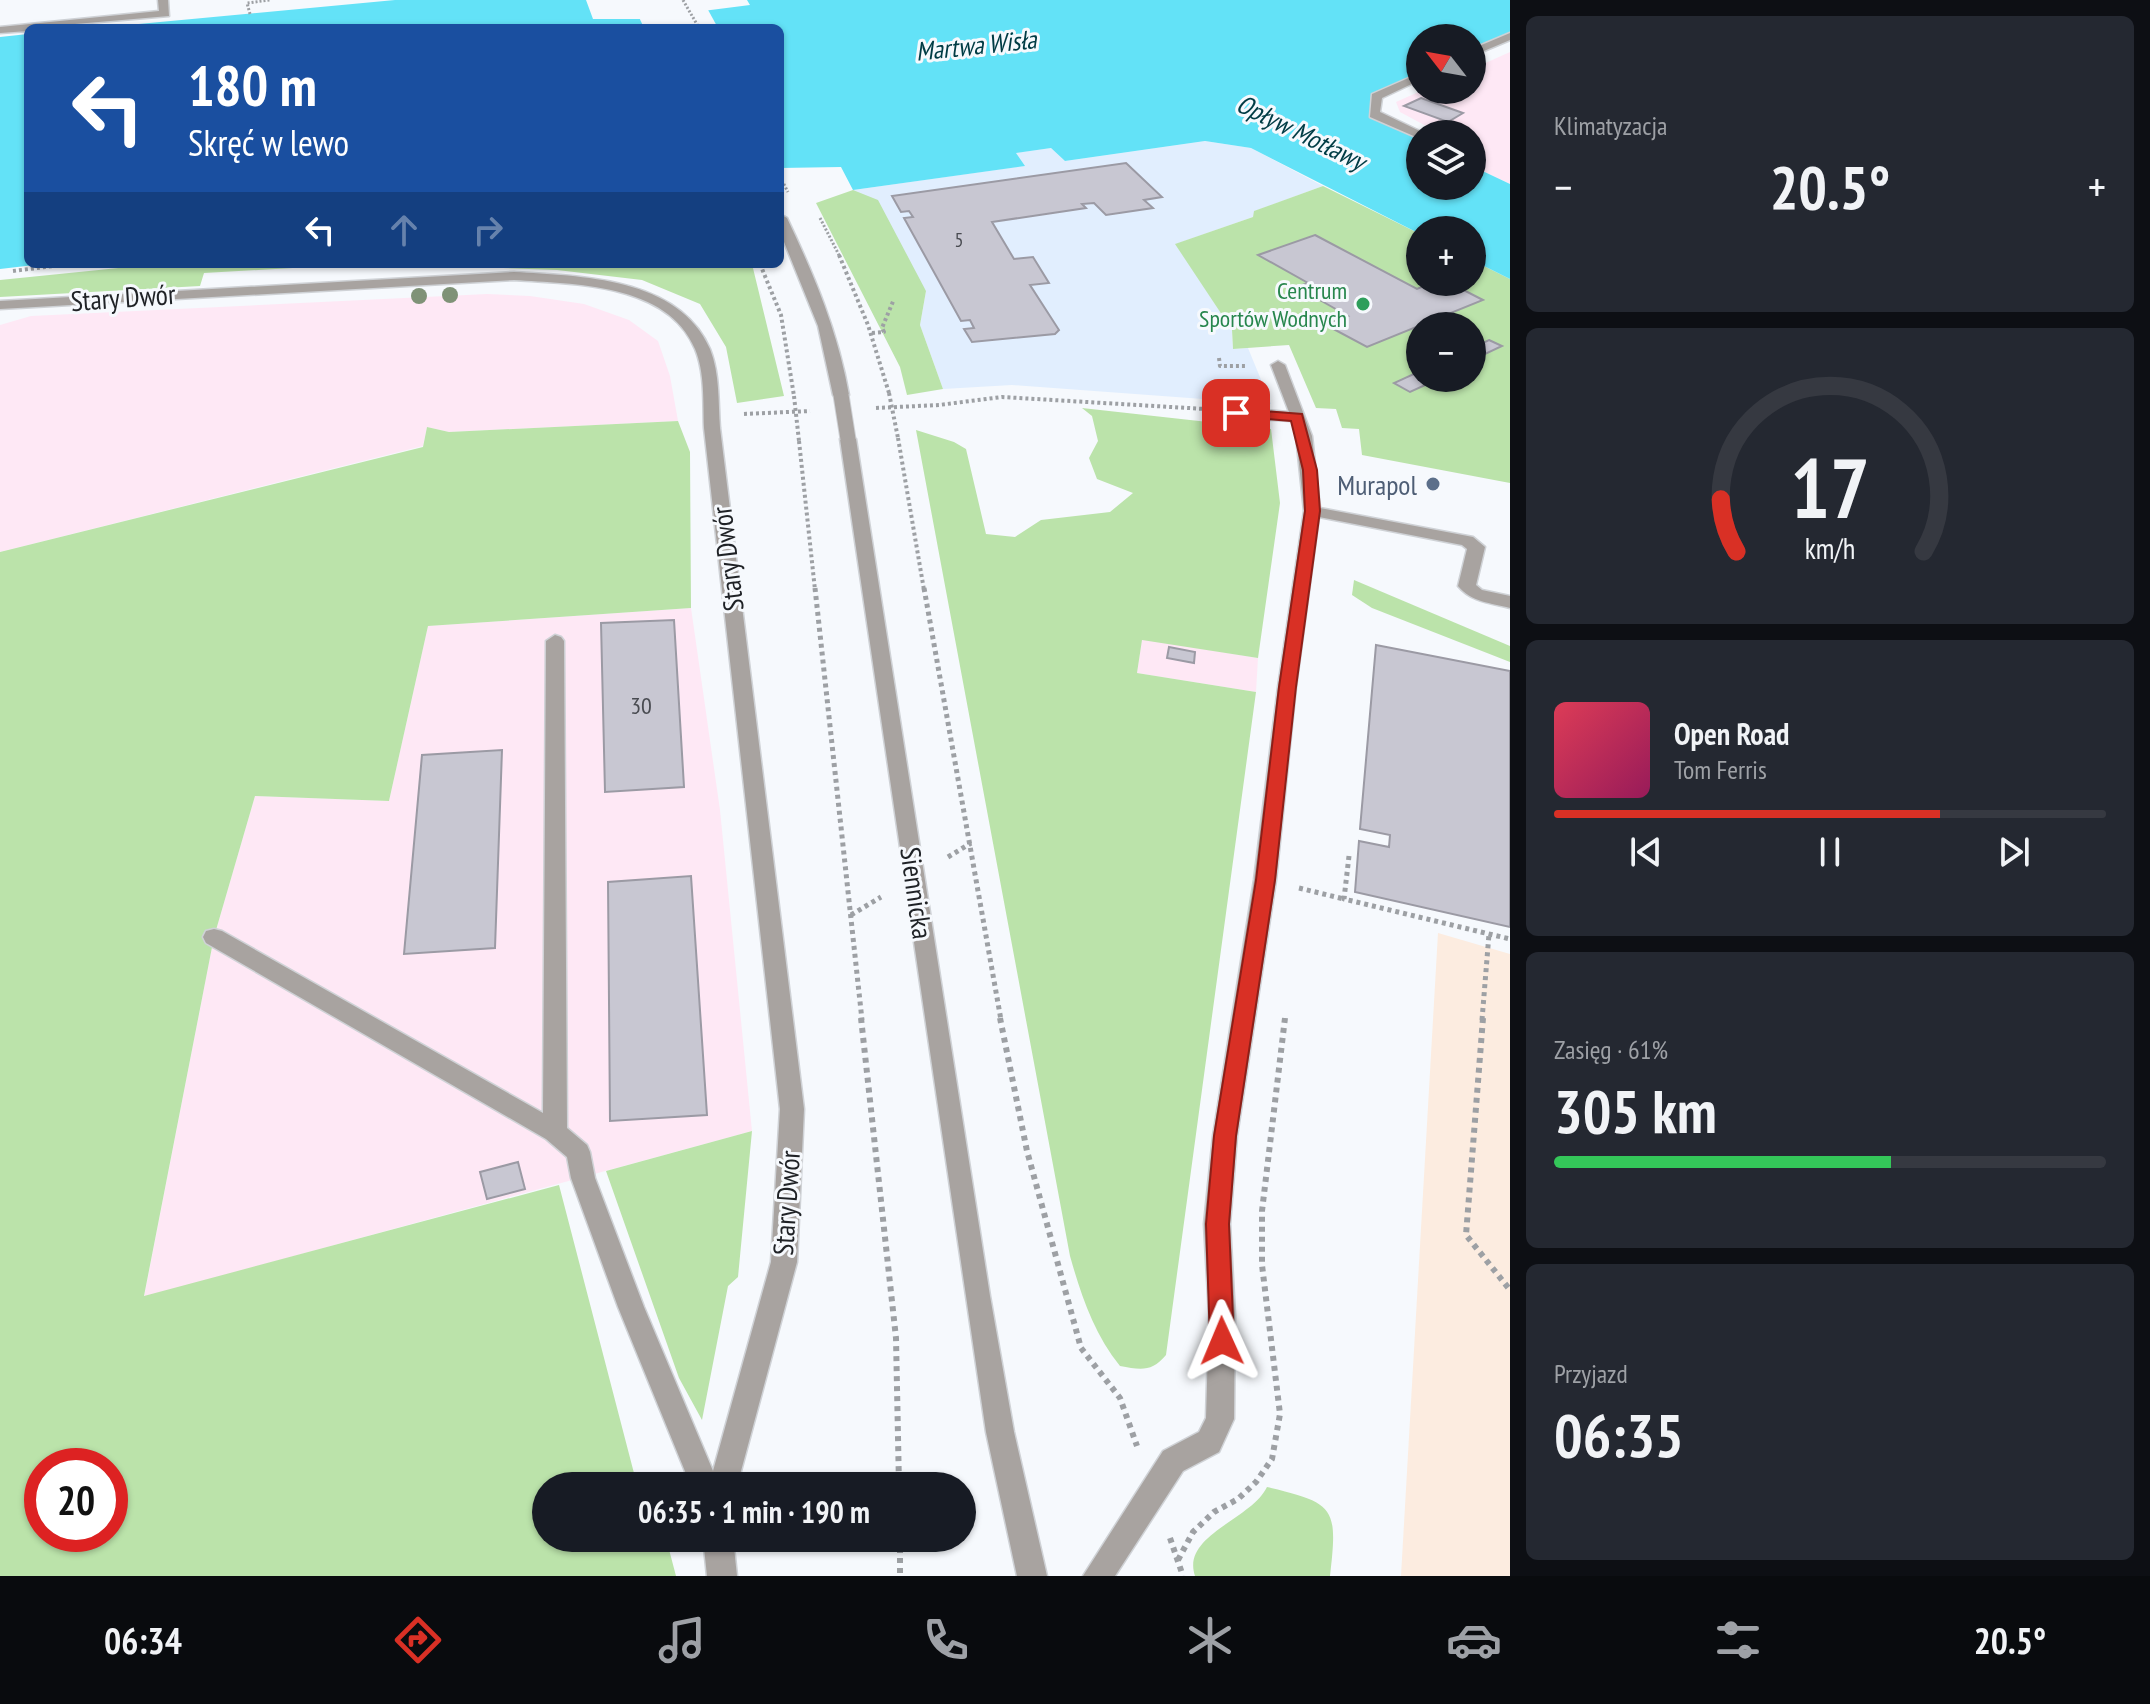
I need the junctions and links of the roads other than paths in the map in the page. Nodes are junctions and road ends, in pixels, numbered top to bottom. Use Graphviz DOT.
graph roads {
  1 [pos="163,0"];
  2 [pos="62,24"];
  3 [pos="24,28"];
  4 [pos="0,30"];
  5 [pos="1510,36"];
  6 [pos="1486,47"];
  7 [pos="1406,82"];
  8 [pos="1406,128"];
  9 [pos="784,226"];
  10 [pos="454,270"];
  11 [pos="0,305"];
  12 [pos="1278,365"];
  13 [pos="1236,413"];
  14 [pos="1297,417"];
  15 [pos="1312,511"];
  16 [pos="1510,602"];
  17 [pos="555,641"];
  18 [pos="214,937"];
  19 [pos="555,1132"];
  20 [pos="699,1472"];
  21 [pos="727,1472"];
  22 [pos="719,1552"];
  23 [pos="722,1576"];
  24 [pos="1032,1576"];
  25 [pos="1098,1576"];
  1 -- 2 [label="street"];
  3 -- 4 [label="street"];
  5 -- 6 [label="street"];
  7 -- 8 [label="street"];
  9 -- 24 [label="street, Siennicka, bridge"];
  10 -- 11 [label="street, Stary Dwór"];
  10 -- 21 [label="street, Stary Dwór"];
  12 -- 14 [label="street"];
  13 -- 14 [label="street"];
  14 -- 15 [label="street"];
  15 -- 16 [label="street"];
  15 -- 25 [label="street"];
  17 -- 19 [label="street"];
  18 -- 19 [label="street"];
  19 -- 20 [label="street"];
  22 -- 23 [label="street"];
}
